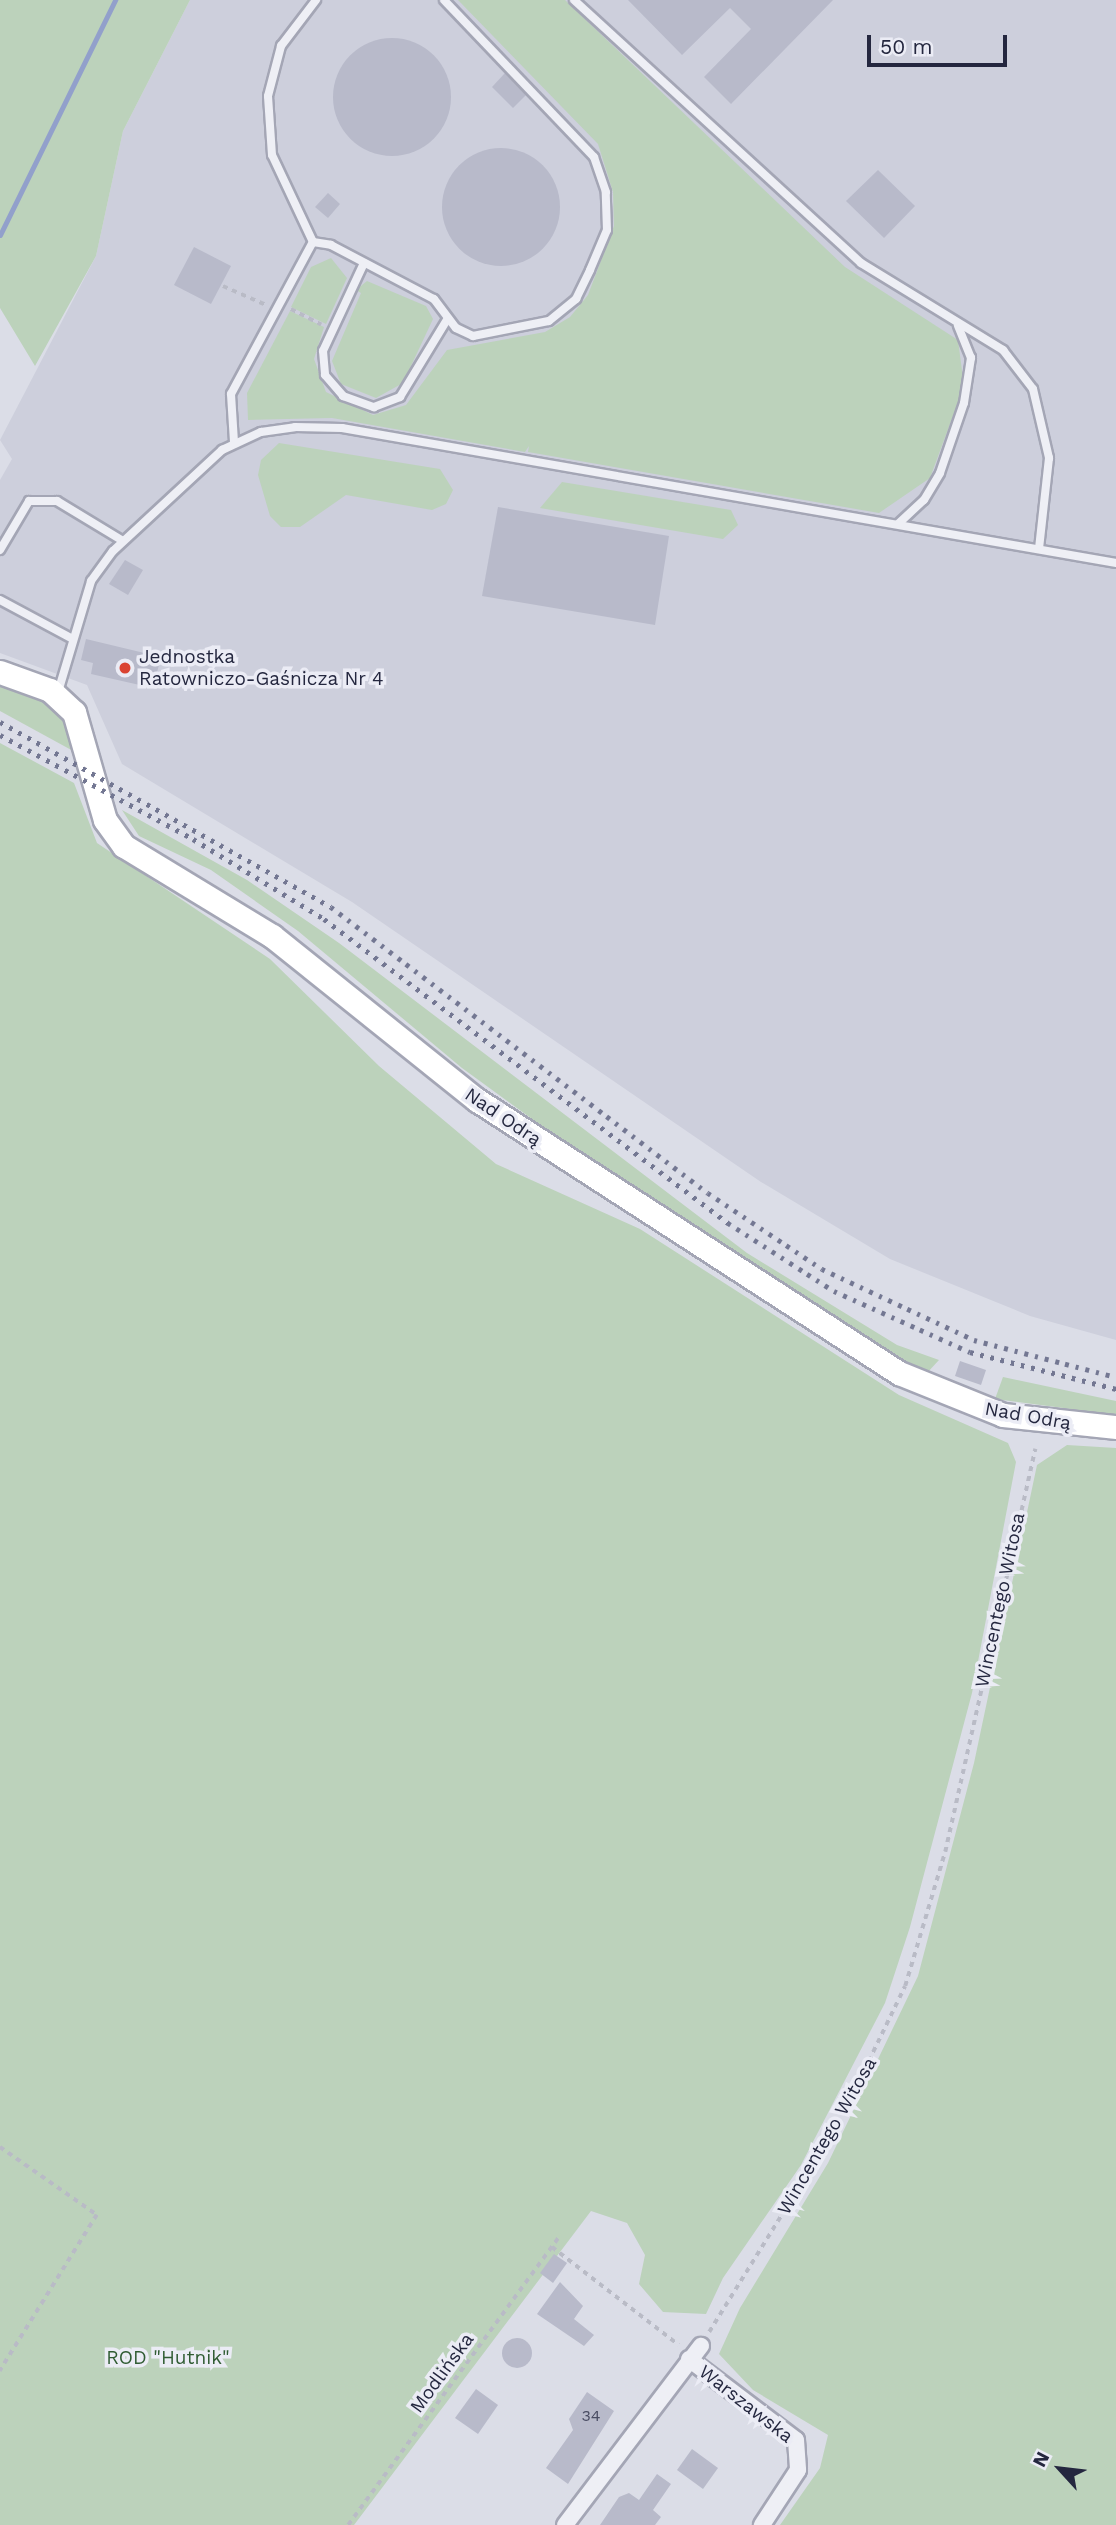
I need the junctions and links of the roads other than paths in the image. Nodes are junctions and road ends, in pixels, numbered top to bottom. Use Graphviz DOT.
graph roads {
  1 [pos="316,0"];
  2 [pos="444,0"];
  3 [pos="574,0"];
  4 [pos="313,243"];
  5 [pos="364,263"];
  6 [pos="447,318"];
  7 [pos="958,326"];
  8 [pos="234,442"];
  9 [pos="898,524"];
  10 [pos="123,541"];
  11 [pos="1039,548"];
  12 [pos="0,550"];
  13 [pos="1116,564"];
  14 [pos="0,600"];
  15 [pos="71,638"];
  16 [pos="0,672"];
  17 [pos="57,695"];
  18 [pos="1116,1427"];
  19 [pos="565,2525"];
  20 [pos="762,2525"];
  1 -- 4 [label="lane"];
  2 -- 6 [label="lane"];
  3 -- 7 [label="lane"];
  4 -- 5 [label="lane"];
  4 -- 8 [label="lane"];
  5 -- 6 [label="lane"];
  5 -- 6 [label="lane"];
  7 -- 9 [label="lane"];
  7 -- 11 [label="lane"];
  8 -- 9 [label="lane"];
  8 -- 10 [label="lane"];
  9 -- 11 [label="lane"];
  10 -- 12 [label="lane"];
  10 -- 15 [label="lane"];
  11 -- 13 [label="lane"];
  14 -- 15 [label="lane"];
  15 -- 17 [label="lane"];
  16 -- 17 [label="street"];
  17 -- 18 [label="street, Nad Odrą"];
  19 -- 20 [label="street, Warszawska"];
}
